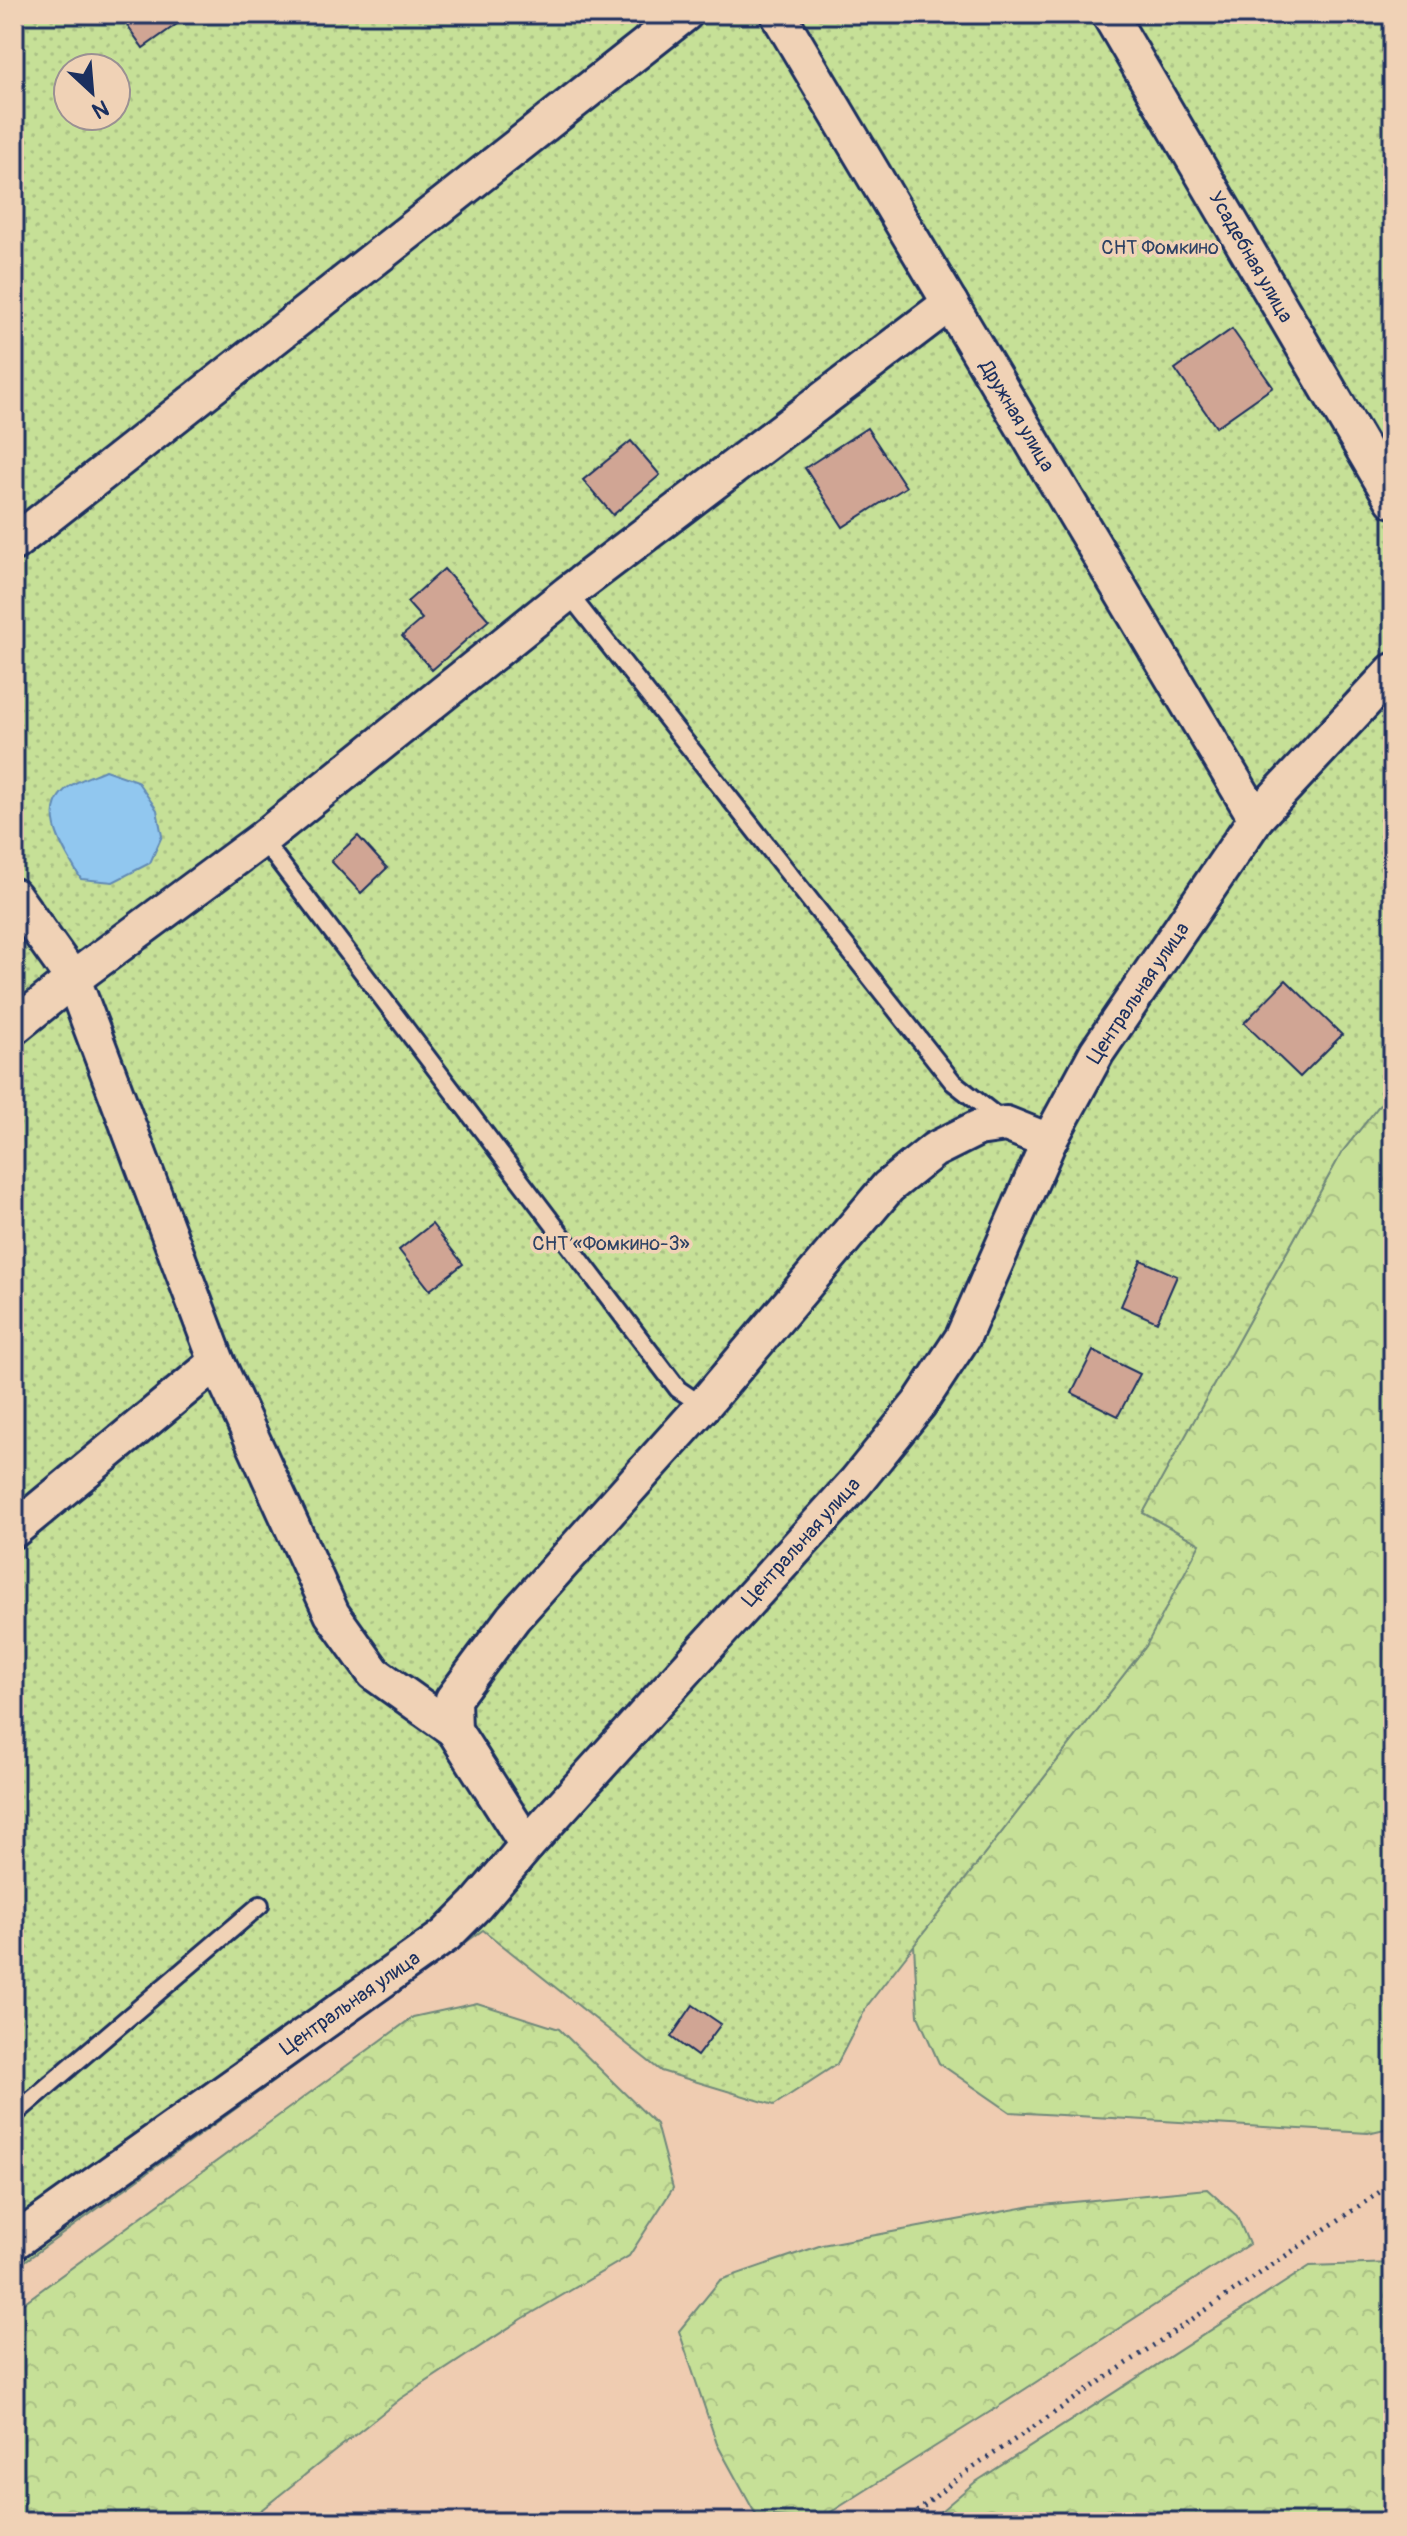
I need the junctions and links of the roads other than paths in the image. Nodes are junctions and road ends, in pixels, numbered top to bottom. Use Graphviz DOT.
graph roads {
  1 [pos="685,14"];
  2 [pos="778,14"];
  3 [pos="1109,14"];
  4 [pos="950,303"];
  5 [pos="1393,500"];
  6 [pos="14,543"];
  7 [pos="568,593"];
  8 [pos="1393,671"];
  9 [pos="1256,818"];
  10 [pos="262,839"];
  11 [pos="14,896"];
  12 [pos="73,979"];
  13 [pos="14,1027"];
  14 [pos="1006,1124"];
  15 [pos="1049,1141"];
  16 [pos="217,1362"];
  17 [pos="703,1406"];
  18 [pos="14,1530"];
  19 [pos="454,1730"];
  20 [pos="527,1845"];
  21 [pos="260,1905"];
  22 [pos="14,2115"];
  23 [pos="14,2242"];
  1 -- 6 [label="street"];
  2 -- 4 [label="street, Дружная улица"];
  3 -- 5 [label="street, Усадебная улица"];
  4 -- 7 [label="street"];
  4 -- 9 [label="street, Дружная улица"];
  7 -- 10 [label="street"];
  7 -- 14 [label="lane"];
  8 -- 9 [label="street, Центральная улица"];
  9 -- 15 [label="street, Центральная улица"];
  10 -- 12 [label="street"];
  10 -- 17 [label="lane"];
  11 -- 12 [label="street"];
  12 -- 13 [label="street"];
  12 -- 16 [label="street"];
  14 -- 15 [label="street"];
  14 -- 17 [label="street"];
  15 -- 20 [label="street, Центральная улица"];
  16 -- 18 [label="street"];
  16 -- 19 [label="street"];
  17 -- 19 [label="street"];
  19 -- 20 [label="street"];
  20 -- 23 [label="street, Центральная улица"];
  21 -- 22 [label="lane"];
}
